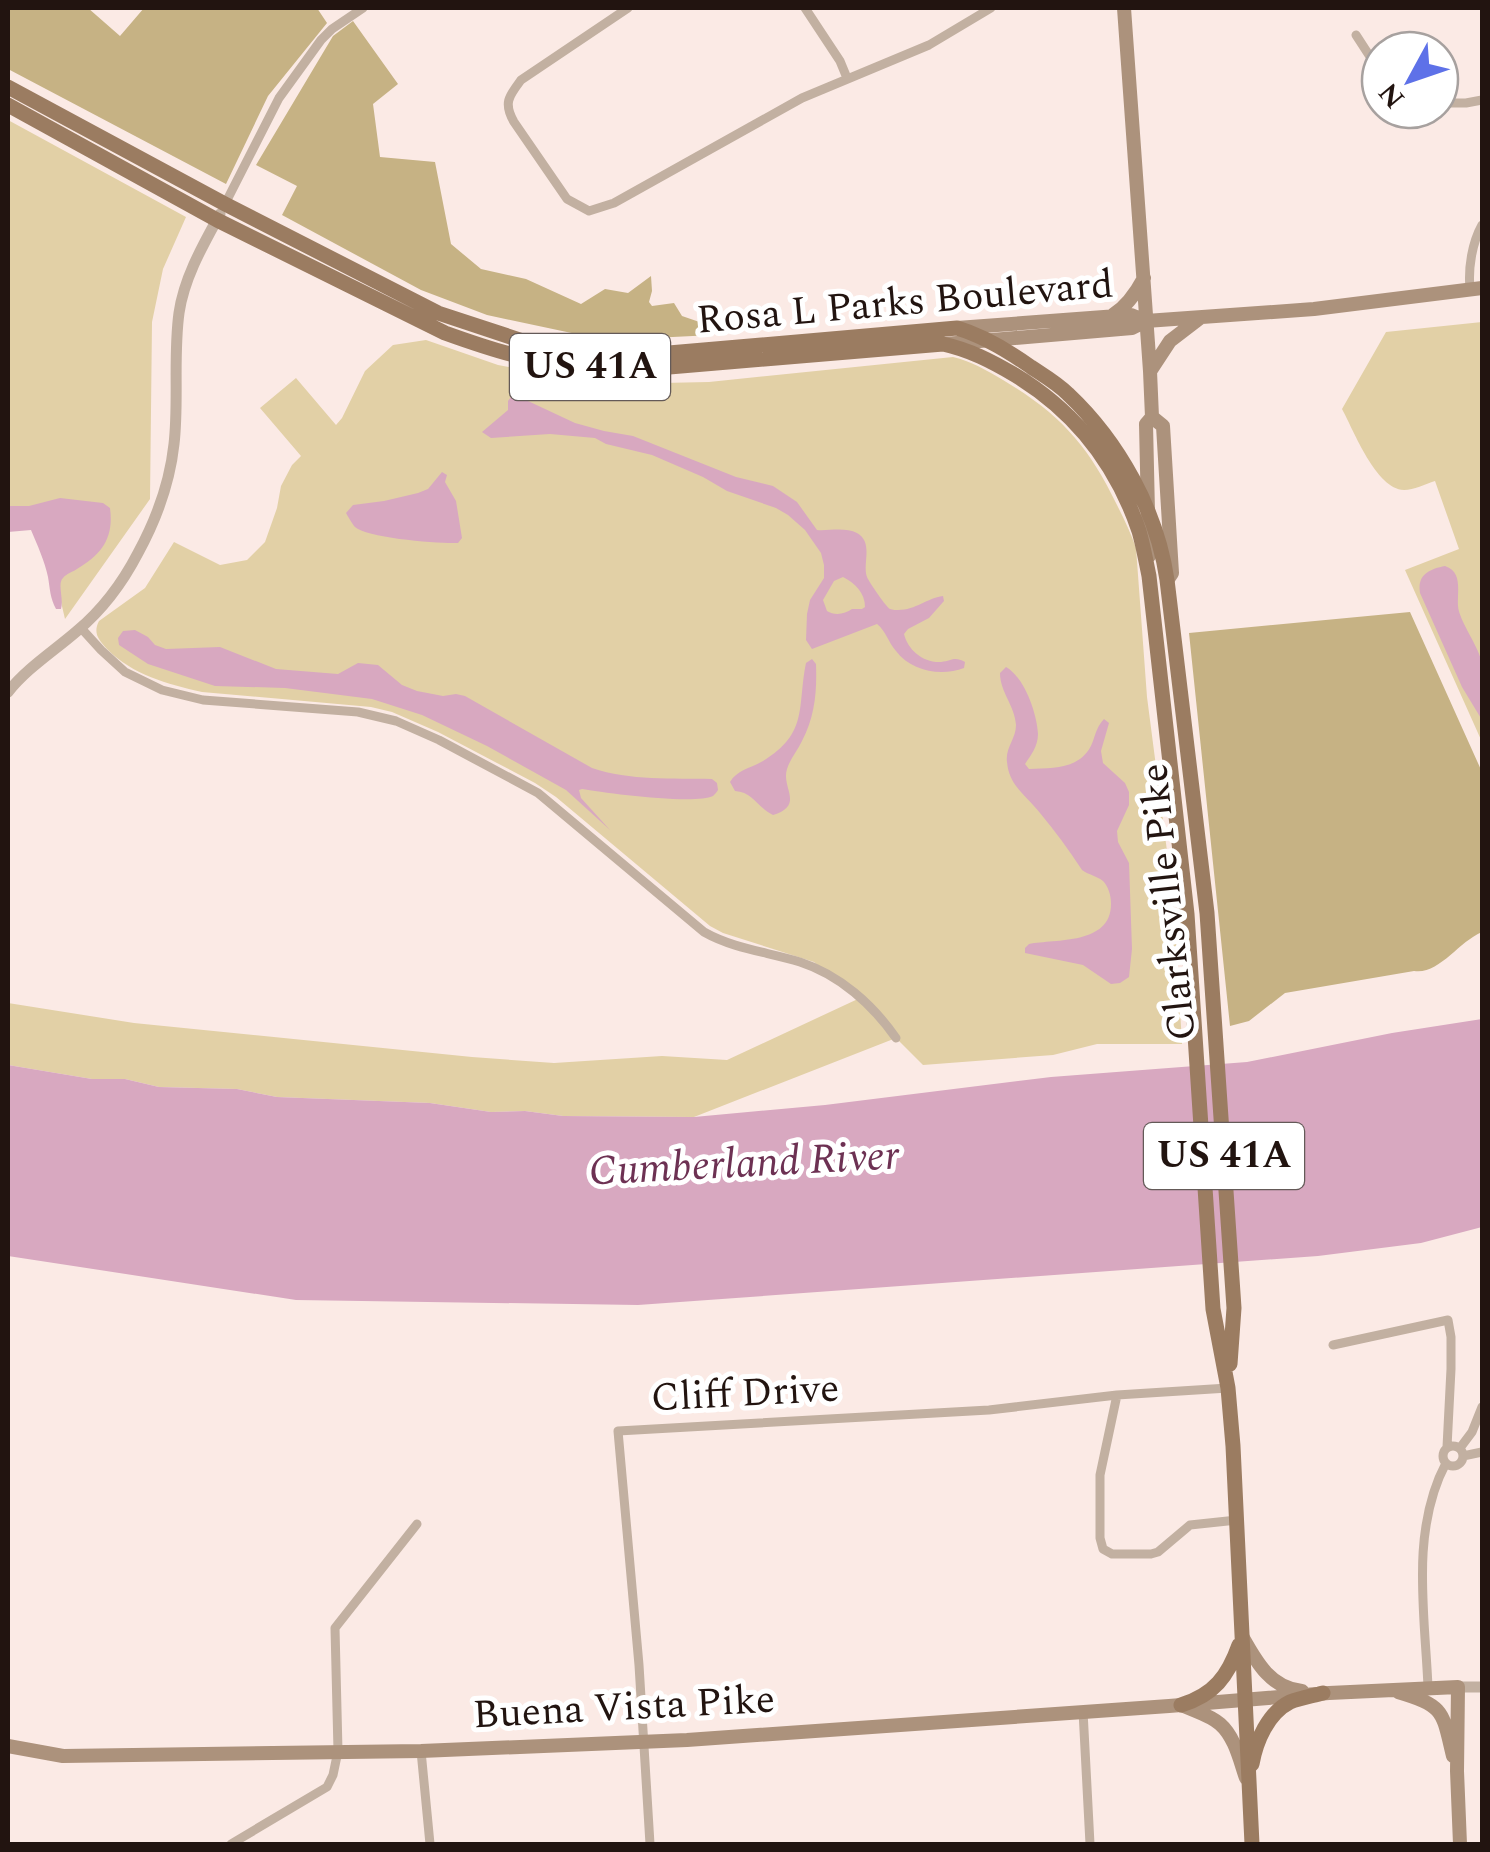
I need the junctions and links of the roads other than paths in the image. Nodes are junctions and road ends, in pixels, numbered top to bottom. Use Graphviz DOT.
graph roads {
  1 [pos="363,8"];
  2 [pos="628,8"];
  3 [pos="805,8"];
  4 [pos="991,8"];
  5 [pos="1124,8"];
  6 [pos="1356,35"];
  7 [pos="1360,41"];
  8 [pos="847,78"];
  9 [pos="8,86"];
  10 [pos="8,106"];
  11 [pos="226,204"];
  12 [pos="217,220"];
  13 [pos="1482,225"];
  14 [pos="1144,278"];
  15 [pos="1476,288"];
  16 [pos="1111,316"];
  17 [pos="1202,317"];
  18 [pos="1146,321"];
  19 [pos="957,328"];
  20 [pos="987,339"];
  21 [pos="943,344"];
  22 [pos="1150,371"];
  23 [pos="1149,420"];
  24 [pos="1148,516"];
  25 [pos="1149,576"];
  26 [pos="1167,580"];
  27 [pos="81,628"];
  28 [pos="8,692"];
  29 [pos="896,1038"];
  30 [pos="1334,1345"];
  31 [pos="1228,1388"];
  32 [pos="1117,1394"];
  33 [pos="1482,1407"];
  34 [pos="1448,1447"];
  35 [pos="1462,1452"];
  36 [pos="1482,1452"];
  37 [pos="1446,1464"];
  38 [pos="1237,1520"];
  39 [pos="417,1524"];
  40 [pos="1242,1636"];
  41 [pos="1428,1687"];
  42 [pos="1482,1687"];
  43 [pos="1458,1688"];
  44 [pos="1388,1689"];
  45 [pos="1323,1693"];
  46 [pos="1244,1699"];
  47 [pos="1181,1705"];
  48 [pos="1082,1711"];
  49 [pos="643,1740"];
  50 [pos="8,1746"];
  51 [pos="338,1751"];
  52 [pos="421,1751"];
  53 [pos="1457,1771"];
  54 [pos="1249,1788"];
  55 [pos="231,1844"];
  56 [pos="430,1844"];
  57 [pos="650,1844"];
  58 [pos="1090,1844"];
  59 [pos="1252,1844"];
  60 [pos="1460,1844"];
  1 -- 11 [label="street"];
  2 -- 8 [label="street"];
  3 -- 8 [label="street"];
  4 -- 8 [label="street"];
  5 -- 14 [label="main road, Clarksville Pike"];
  6 -- 7 [label="street"];
  9 -- 11 [label="main road, Rosa L Parks Boulevard / US 41A"];
  10 -- 12 [label="main road, Rosa L Parks Boulevard / US 41A"];
  11 -- 12 [label="street"];
  11 -- 19 [label="main road, Rosa L Parks Boulevard / US 41A"];
  12 -- 21 [label="main road, Rosa L Parks Boulevard / US 41A"];
  12 -- 27 [label="street"];
  13 -- 15 [label="street"];
  14 -- 16 [label="main road"];
  14 -- 18 [label="main road, Clarksville Pike"];
  15 -- 17 [label="main road"];
  16 -- 18 [label="main road, Rosa L Parks Boulevard"];
  16 -- 19 [label="main road, Rosa L Parks Boulevard"];
  17 -- 18 [label="main road"];
  17 -- 22 [label="main road"];
  18 -- 20 [label="main road, Rosa L Parks Boulevard"];
  18 -- 22 [label="main road, Clarksville Pike"];
  19 -- 20 [label="main road, US 41A"];
  20 -- 21 [label="main road, Rosa L Parks Boulevard"];
  20 -- 24 [label="main road, US 41A"];
  21 -- 25 [label="main road, US 41A"];
  22 -- 23 [label="main road, Clarksville Pike"];
  23 -- 24 [label="main road, Clarksville Pike"];
  23 -- 26 [label="main road, Clarksville Pike"];
  24 -- 25 [label="main road, Clarksville Pike"];
  24 -- 26 [label="main road, US 41A"];
  25 -- 31 [label="main road, Clarksville Pike / US 41A"];
  26 -- 31 [label="main road, Clarksville Pike / US 41A"];
  27 -- 28 [label="street"];
  27 -- 29 [label="street"];
  30 -- 34 [label="street"];
  31 -- 32 [label="street, Cliff Drive"];
  31 -- 38 [label="main road, Clarksville Pike / US 41A"];
  32 -- 38 [label="street"];
  32 -- 49 [label="street, Cliff Drive"];
  33 -- 35 [label="street"];
  34 -- 35 [label="street"];
  34 -- 37 [label="street"];
  35 -- 36 [label="street"];
  35 -- 37 [label="street"];
  37 -- 41 [label="street"];
  38 -- 40 [label="main road, Clarksville Pike / US 41A"];
  39 -- 51 [label="street"];
  40 -- 45 [label="main road"];
  40 -- 46 [label="main road, Clarksville Pike / US 41A"];
  40 -- 47 [label="main road"];
  41 -- 43 [label="main road, Buena Vista Pike"];
  41 -- 44 [label="main road, Buena Vista Pike"];
  42 -- 43 [label="street"];
  43 -- 53 [label="main road"];
  44 -- 45 [label="main road, Buena Vista Pike"];
  44 -- 53 [label="main road"];
  45 -- 46 [label="main road, Buena Vista Pike"];
  45 -- 54 [label="main road"];
  46 -- 47 [label="main road, Buena Vista Pike"];
  46 -- 54 [label="main road, Clarksville Pike / US 41A"];
  47 -- 48 [label="main road, Buena Vista Pike"];
  47 -- 54 [label="main road"];
  48 -- 49 [label="main road, Buena Vista Pike"];
  48 -- 58 [label="street"];
  49 -- 52 [label="main road, Buena Vista Pike"];
  49 -- 57 [label="street, Cliff Drive"];
  50 -- 51 [label="main road, Buena Vista Pike"];
  51 -- 52 [label="main road, Buena Vista Pike"];
  51 -- 55 [label="street"];
  52 -- 56 [label="street"];
  53 -- 60 [label="main road"];
  54 -- 59 [label="main road, Clarksville Pike / US 41A"];
}
